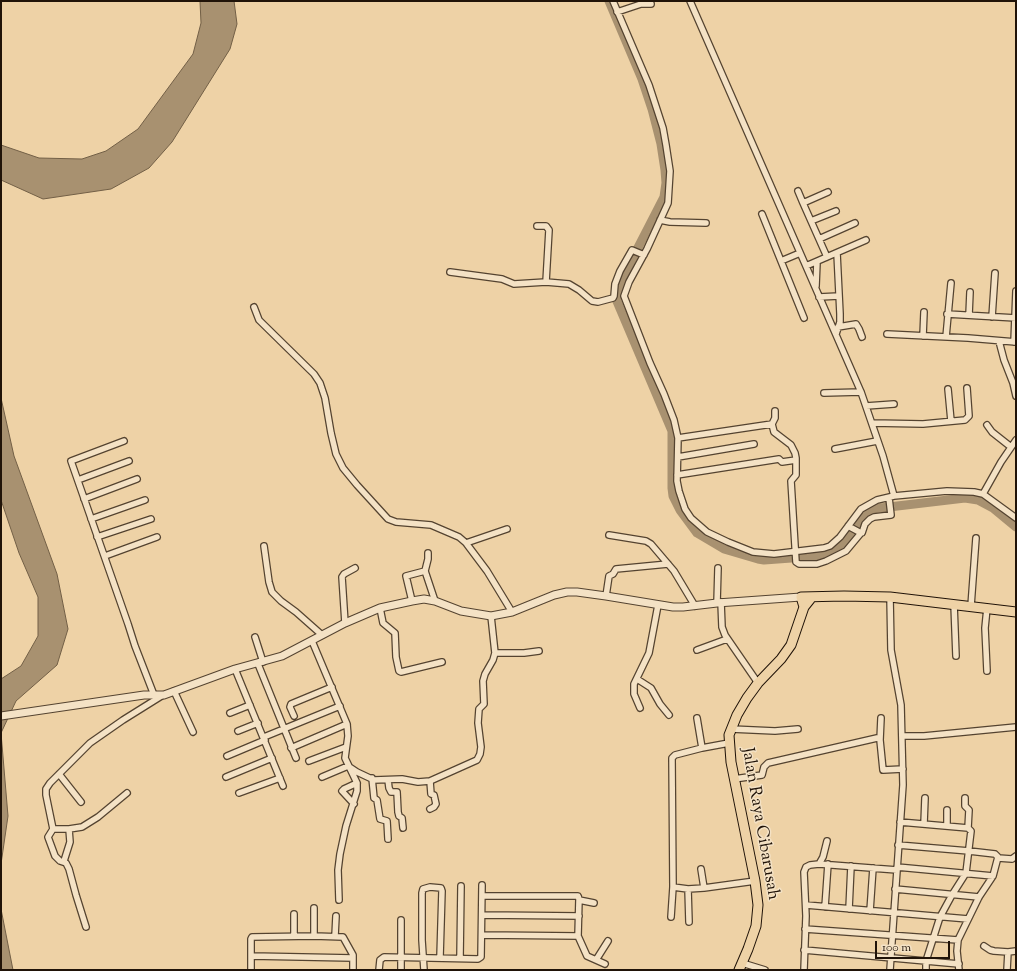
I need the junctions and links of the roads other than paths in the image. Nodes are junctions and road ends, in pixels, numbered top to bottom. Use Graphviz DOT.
graph roads {
  1 [pos="612,1"];
  2 [pos="690,1"];
  3 [pos="651,4"];
  4 [pos="617,12"];
  5 [pos="798,191"];
  6 [pos="828,192"];
  7 [pos="803,203"];
  8 [pos="836,211"];
  9 [pos="762,214"];
  10 [pos="660,220"];
  11 [pos="811,221"];
  12 [pos="706,223"];
  13 [pos="855,223"];
  14 [pos="536,226"];
  15 [pos="819,239"];
  16 [pos="866,240"];
  17 [pos="800,253"];
  18 [pos="837,253"];
  19 [pos="642,254"];
  20 [pos="827,257"];
  21 [pos="781,261"];
  22 [pos="817,262"];
  23 [pos="806,266"];
  24 [pos="450,272"];
  25 [pos="995,273"];
  26 [pos="546,282"];
  27 [pos="951,283"];
  28 [pos="816,289"];
  29 [pos="1016,291"];
  30 [pos="970,292"];
  31 [pos="839,296"];
  32 [pos="819,297"];
  33 [pos="254,307"];
  34 [pos="924,312"];
  35 [pos="948,314"];
  36 [pos="969,315"];
  37 [pos="992,317"];
  38 [pos="804,318"];
  39 [pos="1015,318"];
  40 [pos="838,327"];
  41 [pos="836,334"];
  42 [pos="887,334"];
  43 [pos="923,336"];
  44 [pos="862,337"];
  45 [pos="946,337"];
  46 [pos="999,341"];
  47 [pos="1015,342"];
  48 [pos="968,388"];
  49 [pos="948,389"];
  50 [pos="860,392"];
  51 [pos="824,393"];
  52 [pos="1016,396"];
  53 [pos="894,404"];
  54 [pos="866,406"];
  55 [pos="775,411"];
  56 [pos="951,421"];
  57 [pos="872,423"];
  58 [pos="772,424"];
  59 [pos="987,425"];
  60 [pos="678,438"];
  61 [pos="1016,440"];
  62 [pos="124,441"];
  63 [pos="877,441"];
  64 [pos="754,444"];
  65 [pos="1011,447"];
  66 [pos="835,449"];
  67 [pos="678,457"];
  68 [pos="796,460"];
  69 [pos="129,461"];
  70 [pos="677,475"];
  71 [pos="137,479"];
  72 [pos="78,480"];
  73 [pos="983,494"];
  74 [pos="891,497"];
  75 [pos="84,499"];
  76 [pos="145,500"];
  77 [pos="1016,518"];
  78 [pos="91,519"];
  79 [pos="151,519"];
  80 [pos="850,527"];
  81 [pos="507,529"];
  82 [pos="860,533"];
  83 [pos="610,535"];
  84 [pos="97,537"];
  85 [pos="157,537"];
  86 [pos="976,538"];
  87 [pos="466,543"];
  88 [pos="264,546"];
  89 [pos="428,553"];
  90 [pos="104,556"];
  91 [pos="796,556"];
  92 [pos="668,564"];
  93 [pos="355,568"];
  94 [pos="718,568"];
  95 [pos="425,571"];
  96 [pos="606,596"];
  97 [pos="801,597"];
  98 [pos="812,597"];
  99 [pos="890,597"];
  100 [pos="435,600"];
  101 [pos="412,601"];
  102 [pos="719,603"];
  103 [pos="954,604"];
  104 [pos="658,605"];
  105 [pos="694,606"];
  106 [pos="972,606"];
  107 [pos="380,608"];
  108 [pos="804,608"];
  109 [pos="987,608"];
  110 [pos="512,612"];
  111 [pos="1016,612"];
  112 [pos="491,616"];
  113 [pos="345,623"];
  114 [pos="322,635"];
  115 [pos="255,637"];
  116 [pos="727,639"];
  117 [pos="312,641"];
  118 [pos="697,650"];
  119 [pos="539,651"];
  120 [pos="495,653"];
  121 [pos="956,656"];
  122 [pos="442,662"];
  123 [pos="260,663"];
  124 [pos="235,670"];
  125 [pos="987,671"];
  126 [pos="637,679"];
  127 [pos="758,683"];
  128 [pos="332,687"];
  129 [pos="174,691"];
  130 [pos="154,695"];
  131 [pos="164,695"];
  132 [pos="250,705"];
  133 [pos="340,706"];
  134 [pos="640,708"];
  135 [pos="230,713"];
  136 [pos="668,715"];
  137 [pos="1,716"];
  138 [pos="294,716"];
  139 [pos="697,718"];
  140 [pos="880,718"];
  141 [pos="258,723"];
  142 [pos="347,724"];
  143 [pos="1016,727"];
  144 [pos="284,729"];
  145 [pos="731,729"];
  146 [pos="798,729"];
  147 [pos="238,731"];
  148 [pos="193,732"];
  149 [pos="902,736"];
  150 [pos="265,739"];
  151 [pos="880,740"];
  152 [pos="729,743"];
  153 [pos="346,747"];
  154 [pos="291,748"];
  155 [pos="702,748"];
  156 [pos="227,756"];
  157 [pos="272,758"];
  158 [pos="296,758"];
  159 [pos="309,761"];
  160 [pos="348,766"];
  161 [pos="903,770"];
  162 [pos="59,774"];
  163 [pos="226,777"];
  164 [pos="322,777"];
  165 [pos="280,778"];
  166 [pos="372,778"];
  167 [pos="734,779"];
  168 [pos="388,780"];
  169 [pos="430,781"];
  170 [pos="356,783"];
  171 [pos="283,786"];
  172 [pos="127,793"];
  173 [pos="239,793"];
  174 [pos="925,798"];
  175 [pos="965,798"];
  176 [pos="81,802"];
  177 [pos="354,804"];
  178 [pos="430,809"];
  179 [pos="947,810"];
  180 [pos="900,822"];
  181 [pos="924,824"];
  182 [pos="947,826"];
  183 [pos="402,828"];
  184 [pos="968,828"];
  185 [pos="53,829"];
  186 [pos="69,829"];
  187 [pos="388,839"];
  188 [pos="828,841"];
  189 [pos="898,845"];
  190 [pos="969,851"];
  191 [pos="1016,856"];
  192 [pos="998,858"];
  193 [pos="64,861"];
  194 [pos="819,864"];
  195 [pos="828,864"];
  196 [pos="852,866"];
  197 [pos="873,868"];
  198 [pos="897,868"];
  199 [pos="701,869"];
  200 [pos="966,873"];
  201 [pos="993,876"];
  202 [pos="755,881"];
  203 [pos="482,885"];
  204 [pos="461,886"];
  205 [pos="673,887"];
  206 [pos="704,888"];
  207 [pos="688,889"];
  208 [pos="895,889"];
  209 [pos="952,894"];
  210 [pos="483,896"];
  211 [pos="979,897"];
  212 [pos="339,900"];
  213 [pos="579,900"];
  214 [pos="594,903"];
  215 [pos="806,905"];
  216 [pos="825,907"];
  217 [pos="314,908"];
  218 [pos="849,909"];
  219 [pos="870,911"];
  220 [pos="894,913"];
  221 [pos="294,914"];
  222 [pos="483,915"];
  223 [pos="336,916"];
  224 [pos="579,916"];
  225 [pos="671,917"];
  226 [pos="940,917"];
  227 [pos="968,919"];
  228 [pos="401,920"];
  229 [pos="689,922"];
  230 [pos="86,927"];
  231 [pos="806,929"];
  232 [pos="482,935"];
  233 [pos="892,935"];
  234 [pos="294,936"];
  235 [pos="314,936"];
  236 [pos="334,936"];
  237 [pos="578,936"];
  238 [pos="934,938"];
  239 [pos="958,940"];
  240 [pos="608,941"];
  241 [pos="984,946"];
  242 [pos="804,950"];
  243 [pos="1016,951"];
  244 [pos="1008,952"];
  245 [pos="251,956"];
  246 [pos="401,957"];
  247 [pos="440,957"];
  248 [pos="353,958"];
  249 [pos="423,958"];
  250 [pos="460,958"];
  251 [pos="890,958"];
  252 [pos="596,960"];
  253 [pos="926,961"];
  254 [pos="605,964"];
  255 [pos="740,966"];
  256 [pos="959,967"];
  257 [pos="251,970"];
  258 [pos="353,970"];
  259 [pos="379,970"];
  260 [pos="401,970"];
  261 [pos="424,970"];
  262 [pos="765,970"];
  263 [pos="804,970"];
  264 [pos="890,970"];
  265 [pos="926,970"];
  266 [pos="1007,970"];
  1 -- 4 [label="street"];
  2 -- 17 [label="street"];
  3 -- 4 [label="street"];
  4 -- 10 [label="street"];
  5 -- 7 [label="street"];
  6 -- 7 [label="street"];
  7 -- 11 [label="street"];
  8 -- 11 [label="street"];
  9 -- 21 [label="street"];
  10 -- 12 [label="street"];
  10 -- 19 [label="street"];
  11 -- 15 [label="street"];
  13 -- 15 [label="street"];
  14 -- 26 [label="street"];
  15 -- 20 [label="street"];
  16 -- 18 [label="street"];
  17 -- 21 [label="street"];
  17 -- 23 [label="street"];
  18 -- 20 [label="street"];
  18 -- 31 [label="street"];
  19 -- 26 [label="street"];
  19 -- 60 [label="street"];
  20 -- 22 [label="street"];
  21 -- 38 [label="street"];
  22 -- 23 [label="street"];
  22 -- 28 [label="street"];
  23 -- 28 [label="street"];
  24 -- 26 [label="street"];
  25 -- 37 [label="street"];
  27 -- 35 [label="street"];
  28 -- 32 [label="street"];
  29 -- 39 [label="street"];
  30 -- 36 [label="street"];
  31 -- 32 [label="street"];
  31 -- 40 [label="street"];
  32 -- 41 [label="street"];
  33 -- 87 [label="street"];
  34 -- 43 [label="street"];
  35 -- 36 [label="street"];
  35 -- 45 [label="street"];
  36 -- 37 [label="street"];
  37 -- 39 [label="street"];
  39 -- 47 [label="street"];
  40 -- 41 [label="street"];
  40 -- 44 [label="street"];
  41 -- 50 [label="street"];
  42 -- 43 [label="street"];
  43 -- 45 [label="street"];
  45 -- 46 [label="street"];
  46 -- 47 [label="street"];
  46 -- 52 [label="street"];
  48 -- 56 [label="street"];
  49 -- 56 [label="street"];
  50 -- 51 [label="street"];
  50 -- 54 [label="street"];
  53 -- 54 [label="street"];
  54 -- 57 [label="street"];
  55 -- 58 [label="street"];
  56 -- 57 [label="street"];
  57 -- 63 [label="street"];
  58 -- 60 [label="street"];
  58 -- 68 [label="street"];
  59 -- 65 [label="street"];
  60 -- 67 [label="street"];
  61 -- 65 [label="street"];
  62 -- 72 [label="street"];
  63 -- 66 [label="street"];
  63 -- 74 [label="street"];
  64 -- 67 [label="street"];
  65 -- 73 [label="street"];
  67 -- 70 [label="street"];
  68 -- 70 [label="street"];
  68 -- 91 [label="street"];
  69 -- 72 [label="street"];
  70 -- 91 [label="street"];
  71 -- 75 [label="street"];
  72 -- 75 [label="street"];
  73 -- 74 [label="street"];
  73 -- 77 [label="street"];
  74 -- 80 [label="street"];
  74 -- 82 [label="street"];
  75 -- 78 [label="street"];
  76 -- 78 [label="street"];
  78 -- 84 [label="street"];
  79 -- 84 [label="street"];
  80 -- 82 [label="street"];
  80 -- 91 [label="street"];
  81 -- 87 [label="street"];
  82 -- 91 [label="street"];
  83 -- 92 [label="street"];
  84 -- 90 [label="street"];
  85 -- 90 [label="street"];
  86 -- 106 [label="street"];
  87 -- 110 [label="street"];
  88 -- 114 [label="street"];
  89 -- 95 [label="street"];
  90 -- 130 [label="street"];
  92 -- 96 [label="street"];
  92 -- 105 [label="street"];
  93 -- 113 [label="street"];
  94 -- 102 [label="street"];
  95 -- 100 [label="street"];
  95 -- 101 [label="street"];
  96 -- 104 [label="street"];
  96 -- 110 [label="street"];
  97 -- 98 [label="main road"];
  97 -- 102 [label="street"];
  97 -- 108 [label="main road"];
  98 -- 99 [label="main road"];
  98 -- 108 [label="main road, Jalan Raya Cibarusah"];
  99 -- 103 [label="main road"];
  99 -- 149 [label="street"];
  100 -- 101 [label="street"];
  100 -- 112 [label="street"];
  101 -- 107 [label="street"];
  102 -- 105 [label="street"];
  102 -- 116 [label="street"];
  103 -- 106 [label="main road"];
  103 -- 121 [label="street"];
  104 -- 105 [label="street"];
  104 -- 126 [label="street"];
  106 -- 109 [label="main road"];
  107 -- 113 [label="street"];
  107 -- 122 [label="street"];
  108 -- 127 [label="main road, Jalan Raya Cibarusah"];
  109 -- 111 [label="main road"];
  109 -- 125 [label="street"];
  110 -- 112 [label="street"];
  112 -- 120 [label="street"];
  113 -- 114 [label="street"];
  114 -- 117 [label="street"];
  115 -- 123 [label="street"];
  116 -- 118 [label="street"];
  116 -- 127 [label="street"];
  117 -- 123 [label="street"];
  117 -- 128 [label="street"];
  119 -- 120 [label="street"];
  120 -- 169 [label="street"];
  123 -- 124 [label="street"];
  123 -- 144 [label="street"];
  124 -- 129 [label="street"];
  124 -- 132 [label="street"];
  126 -- 134 [label="street"];
  126 -- 136 [label="street"];
  127 -- 145 [label="main road, Jalan Raya Cibarusah"];
  128 -- 133 [label="street"];
  128 -- 138 [label="street"];
  129 -- 131 [label="street"];
  129 -- 148 [label="street"];
  130 -- 131 [label="street"];
  130 -- 137 [label="street"];
  131 -- 162 [label="street"];
  132 -- 135 [label="street"];
  132 -- 141 [label="street"];
  133 -- 142 [label="street"];
  133 -- 144 [label="street"];
  139 -- 155 [label="street"];
  140 -- 151 [label="street"];
  141 -- 147 [label="street"];
  141 -- 150 [label="street"];
  142 -- 153 [label="street"];
  142 -- 154 [label="street"];
  143 -- 149 [label="street"];
  144 -- 150 [label="street"];
  144 -- 154 [label="street"];
  145 -- 146 [label="street"];
  145 -- 152 [label="main road, Jalan Raya Cibarusah"];
  149 -- 161 [label="street"];
  150 -- 156 [label="street"];
  150 -- 157 [label="street"];
  151 -- 161 [label="street"];
  151 -- 167 [label="street"];
  152 -- 155 [label="street"];
  152 -- 167 [label="main road, Jalan Raya Cibarusah"];
  153 -- 159 [label="street"];
  153 -- 160 [label="street"];
  154 -- 158 [label="street"];
  155 -- 205 [label="street"];
  157 -- 163 [label="street"];
  157 -- 165 [label="street"];
  160 -- 164 [label="street"];
  160 -- 166 [label="street"];
  160 -- 170 [label="street"];
  161 -- 180 [label="street"];
  162 -- 176 [label="street"];
  162 -- 185 [label="street"];
  165 -- 171 [label="street"];
  165 -- 173 [label="street"];
  166 -- 168 [label="street"];
  166 -- 187 [label="street"];
  167 -- 202 [label="main road, Jalan Raya Cibarusah"];
  168 -- 169 [label="street"];
  168 -- 183 [label="street"];
  169 -- 178 [label="street"];
  170 -- 177 [label="street"];
  170 -- 177 [label="street"];
  172 -- 186 [label="street"];
  174 -- 181 [label="street"];
  175 -- 184 [label="street"];
  177 -- 212 [label="street"];
  179 -- 182 [label="street"];
  180 -- 181 [label="street"];
  180 -- 189 [label="street"];
  181 -- 182 [label="street"];
  182 -- 184 [label="street"];
  184 -- 190 [label="street"];
  185 -- 186 [label="street"];
  185 -- 193 [label="street"];
  186 -- 193 [label="street"];
  188 -- 194 [label="street"];
  189 -- 190 [label="street"];
  189 -- 198 [label="street"];
  190 -- 192 [label="street"];
  190 -- 200 [label="street"];
  191 -- 192 [label="street"];
  192 -- 201 [label="street"];
  193 -- 230 [label="street"];
  194 -- 195 [label="street"];
  194 -- 215 [label="street"];
  195 -- 196 [label="street"];
  195 -- 216 [label="street"];
  196 -- 197 [label="street"];
  196 -- 218 [label="street"];
  197 -- 198 [label="street"];
  197 -- 219 [label="street"];
  198 -- 200 [label="street"];
  198 -- 208 [label="street"];
  199 -- 206 [label="street"];
  200 -- 201 [label="street"];
  200 -- 209 [label="street"];
  201 -- 211 [label="street"];
  202 -- 206 [label="street"];
  202 -- 255 [label="main road, Jalan Raya Cibarusah"];
  203 -- 210 [label="street"];
  204 -- 250 [label="street"];
  205 -- 207 [label="street"];
  205 -- 225 [label="street"];
  206 -- 207 [label="street"];
  207 -- 229 [label="street"];
  208 -- 209 [label="street"];
  208 -- 220 [label="street"];
  209 -- 211 [label="street"];
  209 -- 226 [label="street"];
  210 -- 213 [label="street"];
  210 -- 222 [label="street"];
  211 -- 227 [label="street"];
  213 -- 214 [label="street"];
  213 -- 224 [label="street"];
  215 -- 216 [label="street"];
  215 -- 231 [label="street"];
  216 -- 218 [label="street"];
  217 -- 235 [label="street"];
  218 -- 219 [label="street"];
  219 -- 220 [label="street"];
  220 -- 226 [label="street"];
  220 -- 233 [label="street"];
  221 -- 234 [label="street"];
  222 -- 224 [label="street"];
  222 -- 232 [label="street"];
  223 -- 236 [label="street"];
  224 -- 237 [label="street"];
  226 -- 227 [label="street"];
  226 -- 238 [label="street"];
  227 -- 239 [label="street"];
  228 -- 246 [label="street"];
  231 -- 233 [label="street"];
  231 -- 242 [label="street"];
  232 -- 237 [label="street"];
  232 -- 250 [label="street"];
  233 -- 238 [label="street"];
  233 -- 251 [label="street"];
  234 -- 235 [label="street"];
  234 -- 245 [label="street"];
  235 -- 236 [label="street"];
  236 -- 248 [label="street"];
  237 -- 252 [label="street"];
  238 -- 239 [label="street"];
  238 -- 253 [label="street"];
  239 -- 256 [label="street"];
  240 -- 252 [label="street"];
  241 -- 244 [label="street"];
  242 -- 251 [label="street"];
  242 -- 263 [label="street"];
  243 -- 244 [label="street"];
  244 -- 266 [label="street"];
  245 -- 248 [label="street"];
  245 -- 257 [label="street"];
  246 -- 249 [label="street"];
  246 -- 259 [label="street"];
  246 -- 260 [label="street"];
  247 -- 249 [label="street"];
  247 -- 249 [label="street"];
  247 -- 250 [label="street"];
  248 -- 258 [label="street"];
  249 -- 261 [label="street"];
  251 -- 253 [label="street"];
  251 -- 264 [label="street"];
  252 -- 254 [label="street"];
  253 -- 256 [label="street"];
  253 -- 265 [label="street"];
  255 -- 262 [label="street"];
}
